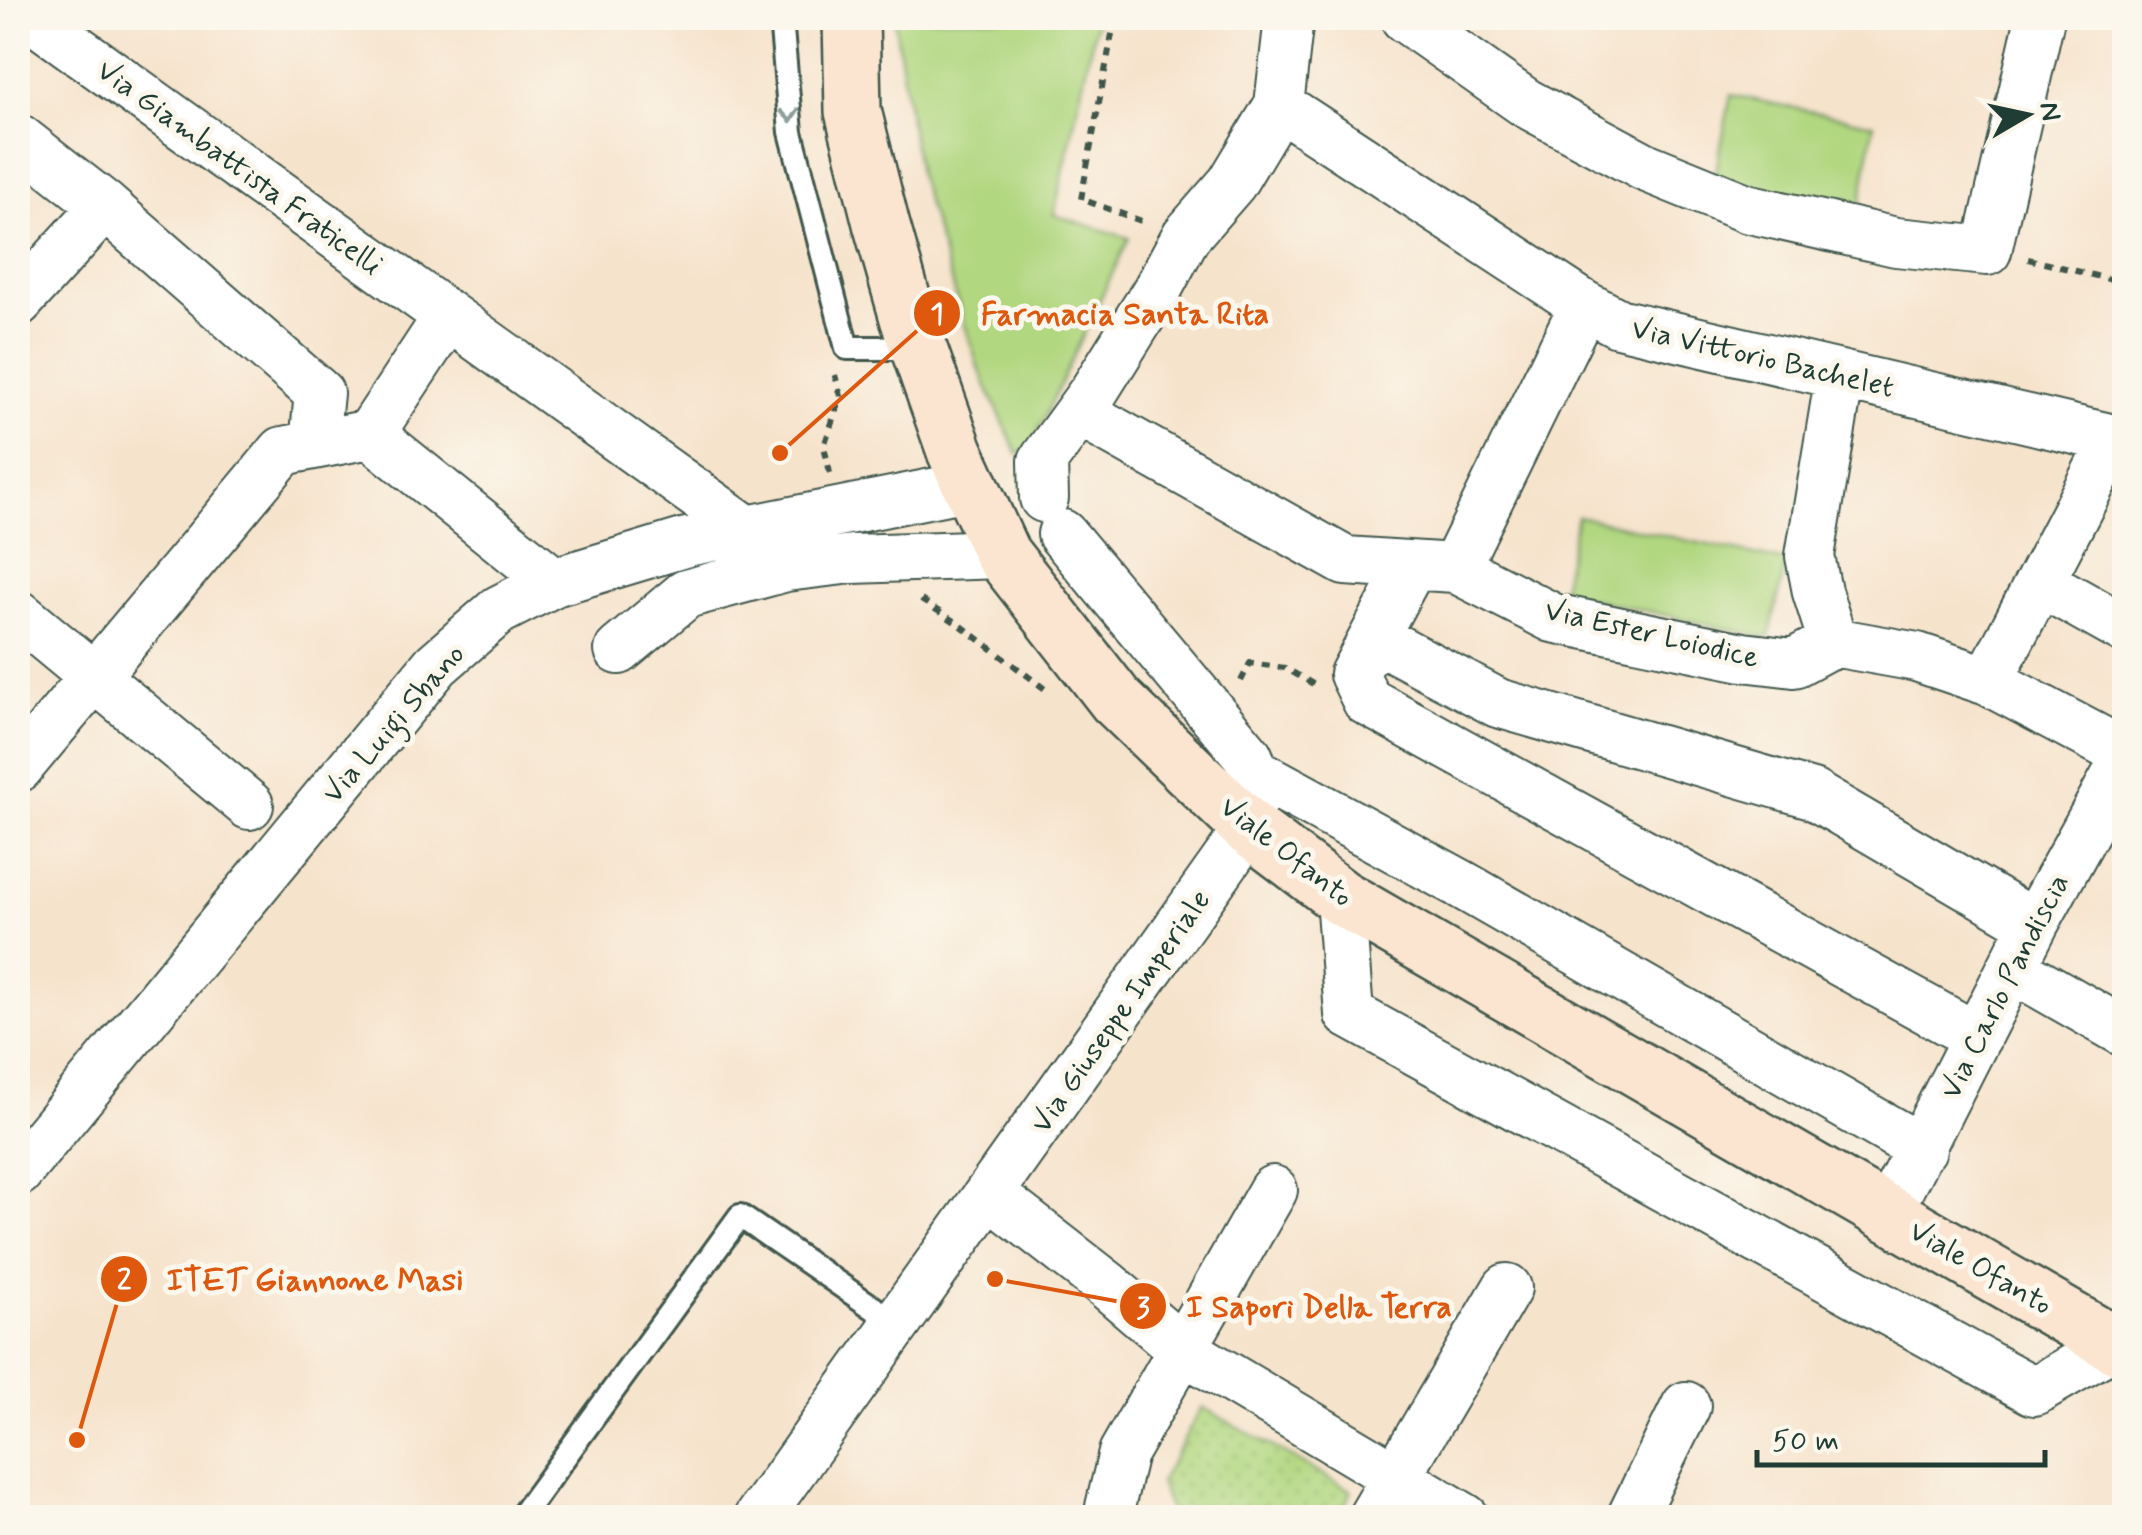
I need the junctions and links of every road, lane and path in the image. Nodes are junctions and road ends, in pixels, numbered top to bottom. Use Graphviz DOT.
graph roads {
  1 [pos="32,18"];
  2 [pos="781,18"];
  3 [pos="851,18"];
  4 [pos="1115,18"];
  5 [pos="1290,18"];
  6 [pos="1405,18"];
  7 [pos="2040,18"];
  8 [pos="1280,105"];
  9 [pos="18,138"];
  10 [pos="104,206"];
  11 [pos="1186,236"];
  12 [pos="1987,251"];
  13 [pos="2124,283"];
  14 [pos="18,302"];
  15 [pos="1584,305"];
  16 [pos="448,316"];
  17 [pos="919,348"];
  18 [pos="1840,375"];
  19 [pos="1079,412"];
  20 [pos="370,434"];
  21 [pos="2119,442"];
  22 [pos="314,444"];
  23 [pos="972,485"];
  24 [pos="748,531"];
  25 [pos="1002,554"];
  26 [pos="1434,567"];
  27 [pos="554,582"];
  28 [pos="2040,582"];
  29 [pos="18,614"];
  30 [pos="2124,629"];
  31 [pos="1833,642"];
  32 [pos="619,650"];
  33 [pos="1364,655"];
  34 [pos="95,677"];
  35 [pos="1988,681"];
  36 [pos="1221,724"];
  37 [pos="2124,753"];
  38 [pos="2124,761"];
  39 [pos="18,768"];
  40 [pos="1255,772"];
  41 [pos="249,805"];
  42 [pos="1250,828"];
  43 [pos="1340,897"];
  44 [pos="2034,924"];
  45 [pos="2012,968"];
  46 [pos="2124,1032"];
  47 [pos="1977,1036"];
  48 [pos="1922,1149"];
  49 [pos="18,1172"];
  50 [pos="1273,1190"];
  51 [pos="990,1194"];
  52 [pos="1888,1213"];
  53 [pos="1507,1288"];
  54 [pos="898,1324"];
  55 [pos="2120,1347"];
  56 [pos="1182,1350"];
  57 [pos="1686,1406"];
  58 [pos="1395,1476"];
  59 [pos="520,1518"];
  60 [pos="758,1518"];
  61 [pos="1112,1518"];
  62 [pos="1372,1518"];
  63 [pos="1465,1518"];
  64 [pos="1631,1518"];
  1 -- 16 [label="street, Via Giambattista Fraticelli"];
  2 -- 17 [label="lane, one-way"];
  3 -- 17 [label="main road, Viale Ofanto"];
  4 -- 11 [label="path"];
  5 -- 8 [label="street"];
  6 -- 12 [label="street"];
  7 -- 12 [label="street"];
  8 -- 11 [label="street"];
  8 -- 15 [label="street, Via Vittorio Bachelet"];
  9 -- 10 [label="street"];
  10 -- 14 [label="street"];
  10 -- 22 [label="street"];
  11 -- 19 [label="street"];
  12 -- 13 [label="path"];
  15 -- 18 [label="street, Via Vittorio Bachelet"];
  15 -- 26 [label="street"];
  16 -- 20 [label="street"];
  16 -- 24 [label="street, Via Giambattista Fraticelli"];
  17 -- 23 [label="main road, Viale Ofanto"];
  18 -- 21 [label="street, Via Vittorio Bachelet"];
  18 -- 31 [label="street"];
  19 -- 26 [label="street, Via Ester Loiodice"];
  19 -- 36 [label="street"];
  20 -- 22 [label="street"];
  20 -- 27 [label="street"];
  21 -- 28 [label="street"];
  22 -- 34 [label="street"];
  23 -- 24 [label="street, Via Luigi Sbano"];
  23 -- 25 [label="main road, Viale Ofanto"];
  24 -- 27 [label="street, Via Luigi Sbano"];
  25 -- 32 [label="street"];
  25 -- 42 [label="main road, Viale Ofanto"];
  26 -- 31 [label="street, Via Ester Loiodice"];
  26 -- 33 [label="street"];
  27 -- 49 [label="street, Via Luigi Sbano"];
  28 -- 30 [label="street"];
  28 -- 35 [label="street"];
  29 -- 34 [label="street"];
  31 -- 35 [label="street"];
  33 -- 36 [label="path"];
  33 -- 44 [label="street"];
  33 -- 47 [label="street"];
  34 -- 39 [label="street"];
  34 -- 41 [label="street"];
  35 -- 37 [label="street"];
  36 -- 40 [label="street"];
  38 -- 44 [label="street, Via Carlo Pandiscia"];
  40 -- 42 [label="street"];
  40 -- 48 [label="street"];
  42 -- 43 [label="main road, Viale Ofanto"];
  42 -- 51 [label="street, Via Giuseppe Imperiale"];
  43 -- 52 [label="main road, Viale Ofanto"];
  43 -- 55 [label="street"];
  44 -- 45 [label="street, Via Carlo Pandiscia"];
  45 -- 46 [label="street"];
  45 -- 47 [label="street, Via Carlo Pandiscia"];
  47 -- 48 [label="street, Via Carlo Pandiscia"];
  48 -- 52 [label="street, Via Carlo Pandiscia"];
  50 -- 56 [label="street"];
  51 -- 54 [label="street, Via Giuseppe Imperiale"];
  51 -- 56 [label="street"];
  52 -- 55 [label="main road, Viale Ofanto"];
  53 -- 58 [label="street"];
  54 -- 59 [label="lane"];
  54 -- 60 [label="street, Via Giuseppe Imperiale"];
  56 -- 58 [label="street"];
  56 -- 61 [label="street"];
  57 -- 64 [label="street"];
  58 -- 62 [label="street"];
  58 -- 63 [label="street"];
}
